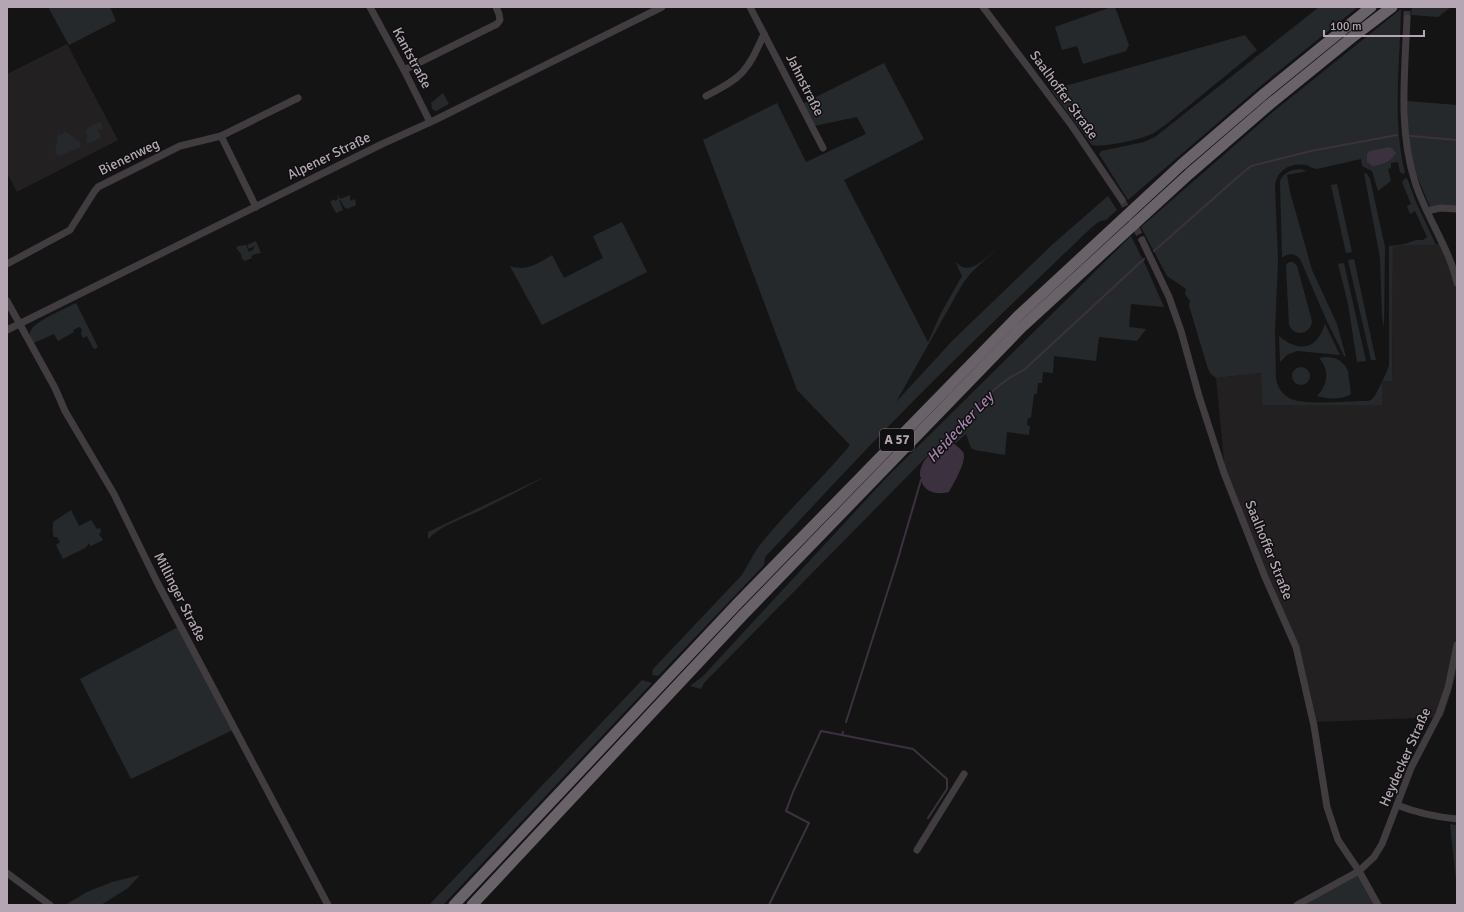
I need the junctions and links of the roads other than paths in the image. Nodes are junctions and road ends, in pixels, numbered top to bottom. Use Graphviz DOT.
graph roads {
  1 [pos="370,7"];
  2 [pos="496,7"];
  3 [pos="662,7"];
  4 [pos="750,7"];
  5 [pos="983,7"];
  6 [pos="1371,7"];
  7 [pos="1392,7"];
  8 [pos="1407,18"];
  9 [pos="764,34"];
  10 [pos="404,70"];
  11 [pos="706,96"];
  12 [pos="298,98"];
  13 [pos="430,122"];
  14 [pos="221,136"];
  15 [pos="823,148"];
  16 [pos="1122,200"];
  17 [pos="256,207"];
  18 [pos="1457,209"];
  19 [pos="1427,211"];
  20 [pos="1142,240"];
  21 [pos="7,264"];
  22 [pos="1457,283"];
  23 [pos="7,301"];
  24 [pos="19,324"];
  25 [pos="7,330"];
  26 [pos="1457,645"];
  27 [pos="964,774"];
  28 [pos="1397,805"];
  29 [pos="1457,819"];
  30 [pos="917,850"];
  31 [pos="1359,871"];
  32 [pos="7,873"];
  33 [pos="50,905"];
  34 [pos="328,905"];
  35 [pos="454,905"];
  36 [pos="472,905"];
  37 [pos="1297,905"];
  38 [pos="1378,905"];
  1 -- 10 [label="street, Kantstraße"];
  2 -- 10 [label="street"];
  3 -- 13 [label="street, Alpener Straße"];
  4 -- 9 [label="street, Jahnstraße"];
  5 -- 16 [label="street, Saalhoffer Straße"];
  6 -- 35 [label="highway, A 57"];
  7 -- 36 [label="highway, A 57"];
  8 -- 19 [label="street"];
  9 -- 11 [label="street"];
  9 -- 15 [label="street, Jahnstraße"];
  10 -- 13 [label="street, Kantstraße"];
  12 -- 14 [label="street, Bienenweg"];
  13 -- 17 [label="street, Alpener Straße"];
  14 -- 17 [label="street"];
  14 -- 21 [label="street, Bienenweg"];
  17 -- 24 [label="street, Alpener Straße"];
  18 -- 19 [label="street"];
  19 -- 22 [label="street"];
  20 -- 31 [label="street, Saalhoffer Straße"];
  23 -- 24 [label="street, Millinger Straße"];
  24 -- 25 [label="street, Alpener Straße"];
  24 -- 34 [label="street, Millinger Straße"];
  26 -- 28 [label="street, Heydecker Straße"];
  27 -- 30 [label="street"];
  28 -- 29 [label="street"];
  28 -- 31 [label="street, Heydecker Straße"];
  31 -- 37 [label="street, Heydecker Straße"];
  31 -- 38 [label="street"];
  32 -- 33 [label="street"];
}
